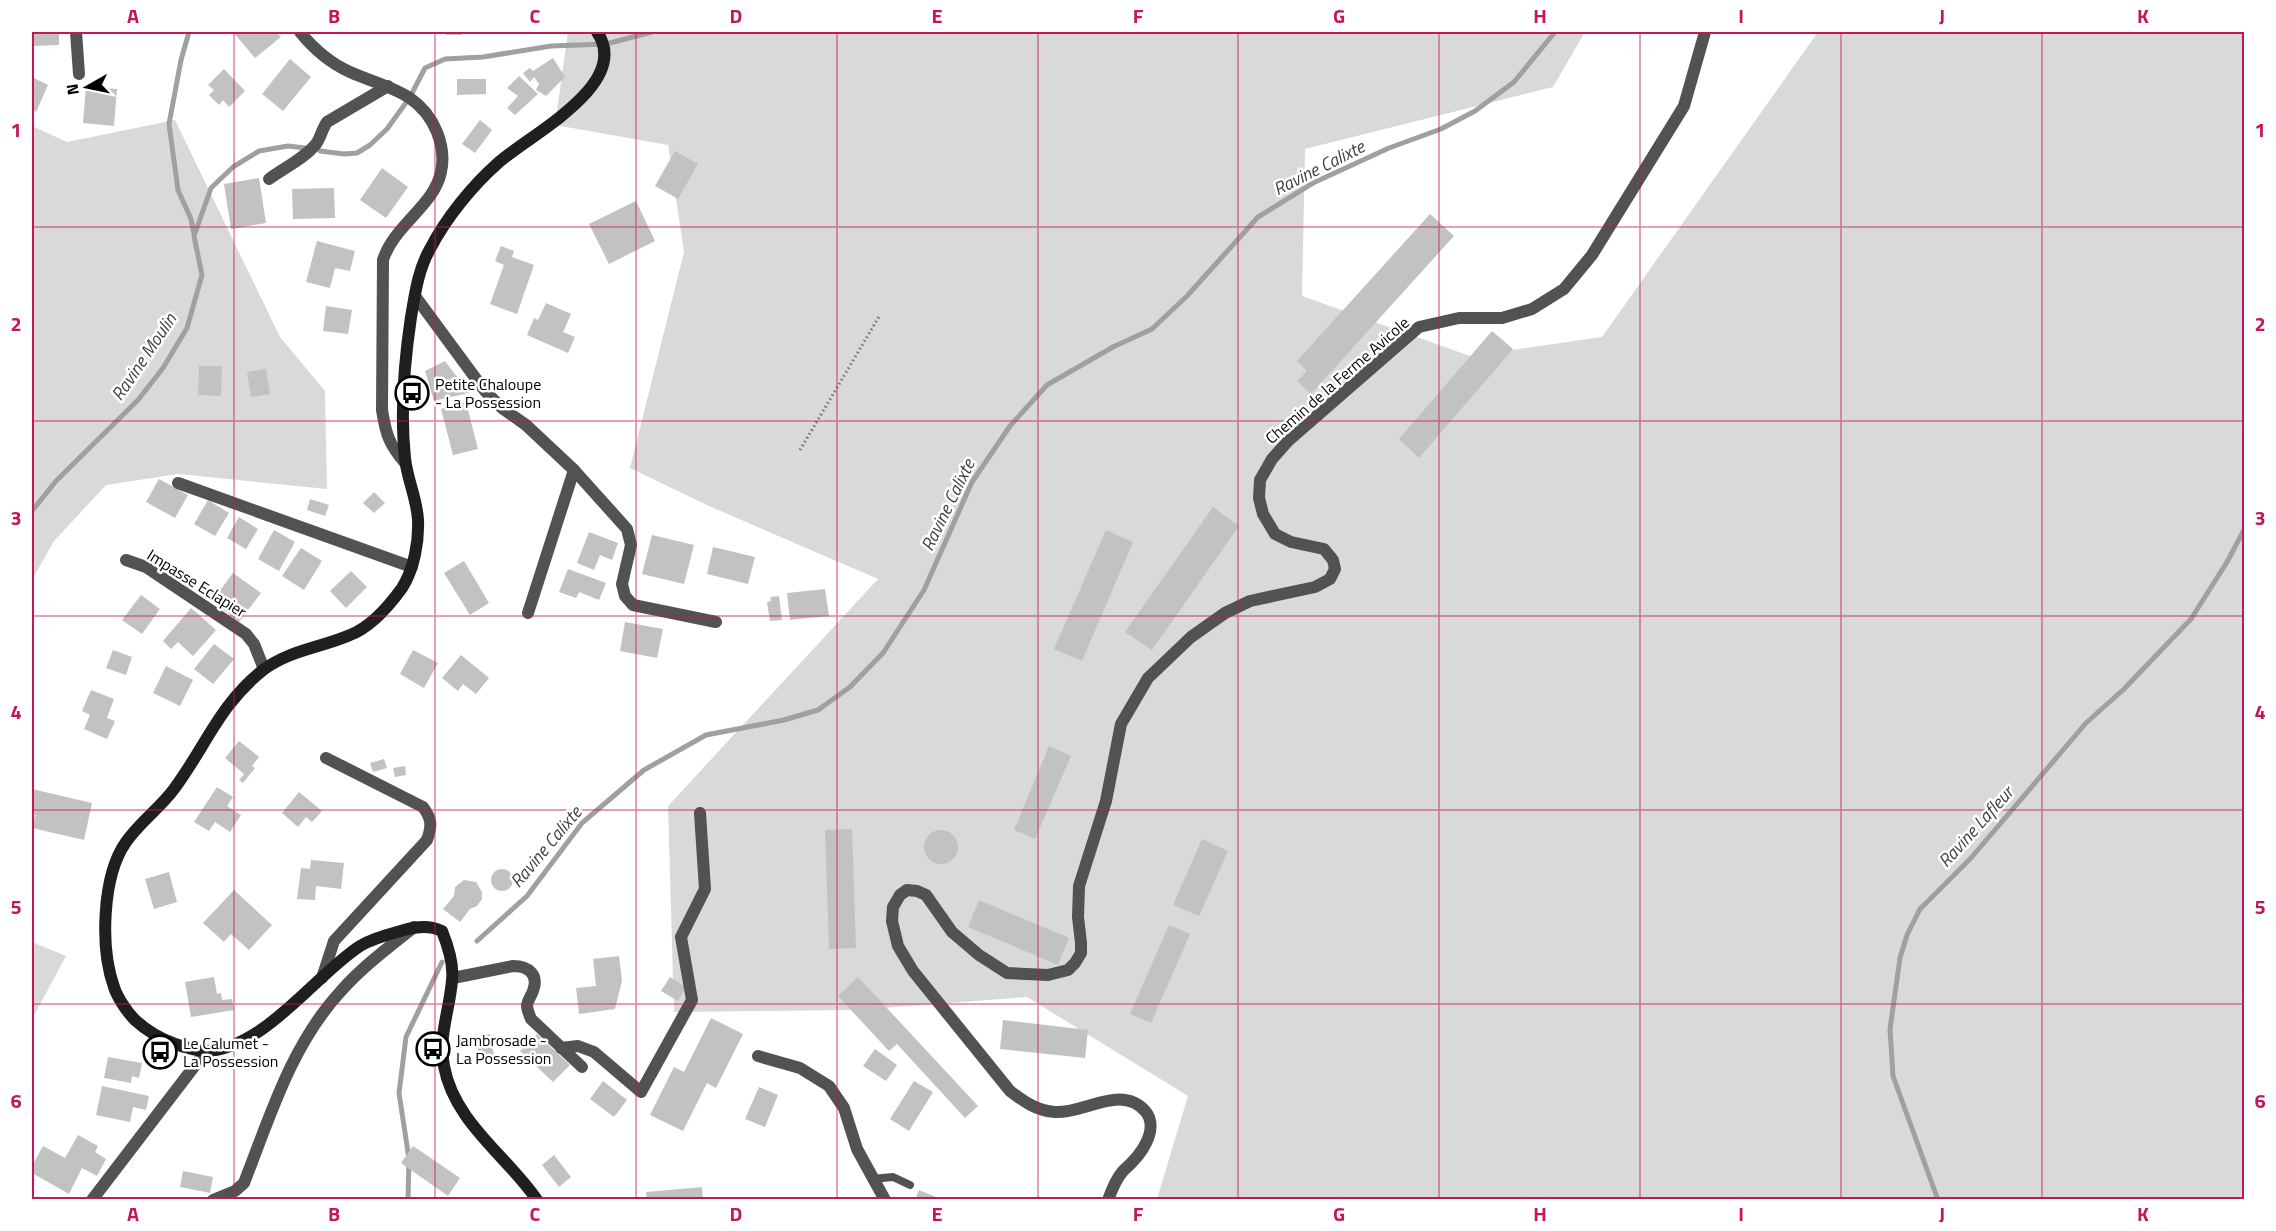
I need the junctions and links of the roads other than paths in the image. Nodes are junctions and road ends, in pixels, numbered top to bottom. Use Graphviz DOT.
graph roads {
  1 [pos="76,32"];
  2 [pos="300,32"];
  3 [pos="597,32"];
  4 [pos="1705,32"];
  5 [pos="79,74"];
  6 [pos="388,86"];
  7 [pos="269,179"];
  8 [pos="414,296"];
  9 [pos="405,463"];
  10 [pos="574,470"];
  11 [pos="178,483"];
  12 [pos="126,560"];
  13 [pos="412,567"];
  14 [pos="528,613"];
  15 [pos="716,622"];
  16 [pos="264,669"];
  17 [pos="326,758"];
  18 [pos="700,813"];
  19 [pos="415,927"];
  20 [pos="322,978"];
  21 [pos="453,978"];
  22 [pos="561,1048"];
  23 [pos="206,1051"];
  24 [pos="758,1056"];
  25 [pos="582,1067"];
  26 [pos="872,1179"];
  27 [pos="910,1185"];
  28 [pos="92,1200"];
  29 [pos="213,1200"];
  30 [pos="537,1200"];
  31 [pos="885,1200"];
  32 [pos="1108,1200"];
  1 -- 5 [label="street"];
  2 -- 6 [label="street"];
  3 -- 8 [label="main road"];
  4 -- 32 [label="street, Chemin de la Ferme Avicole"];
  6 -- 7 [label="street"];
  6 -- 9 [label="street"];
  8 -- 9 [label="main road"];
  8 -- 10 [label="street"];
  9 -- 13 [label="main road"];
  10 -- 14 [label="street"];
  10 -- 15 [label="street"];
  11 -- 13 [label="street"];
  12 -- 16 [label="street, Impasse Eclapier"];
  13 -- 16 [label="main road"];
  16 -- 23 [label="main road"];
  17 -- 20 [label="street"];
  18 -- 22 [label="street"];
  19 -- 20 [label="main road"];
  19 -- 21 [label="main road"];
  19 -- 29 [label="street"];
  20 -- 23 [label="main road"];
  21 -- 22 [label="street"];
  21 -- 30 [label="main road"];
  22 -- 25 [label="street"];
  23 -- 28 [label="street"];
  24 -- 26 [label="street"];
  26 -- 27 [label="lane"];
  26 -- 31 [label="street"];
}
